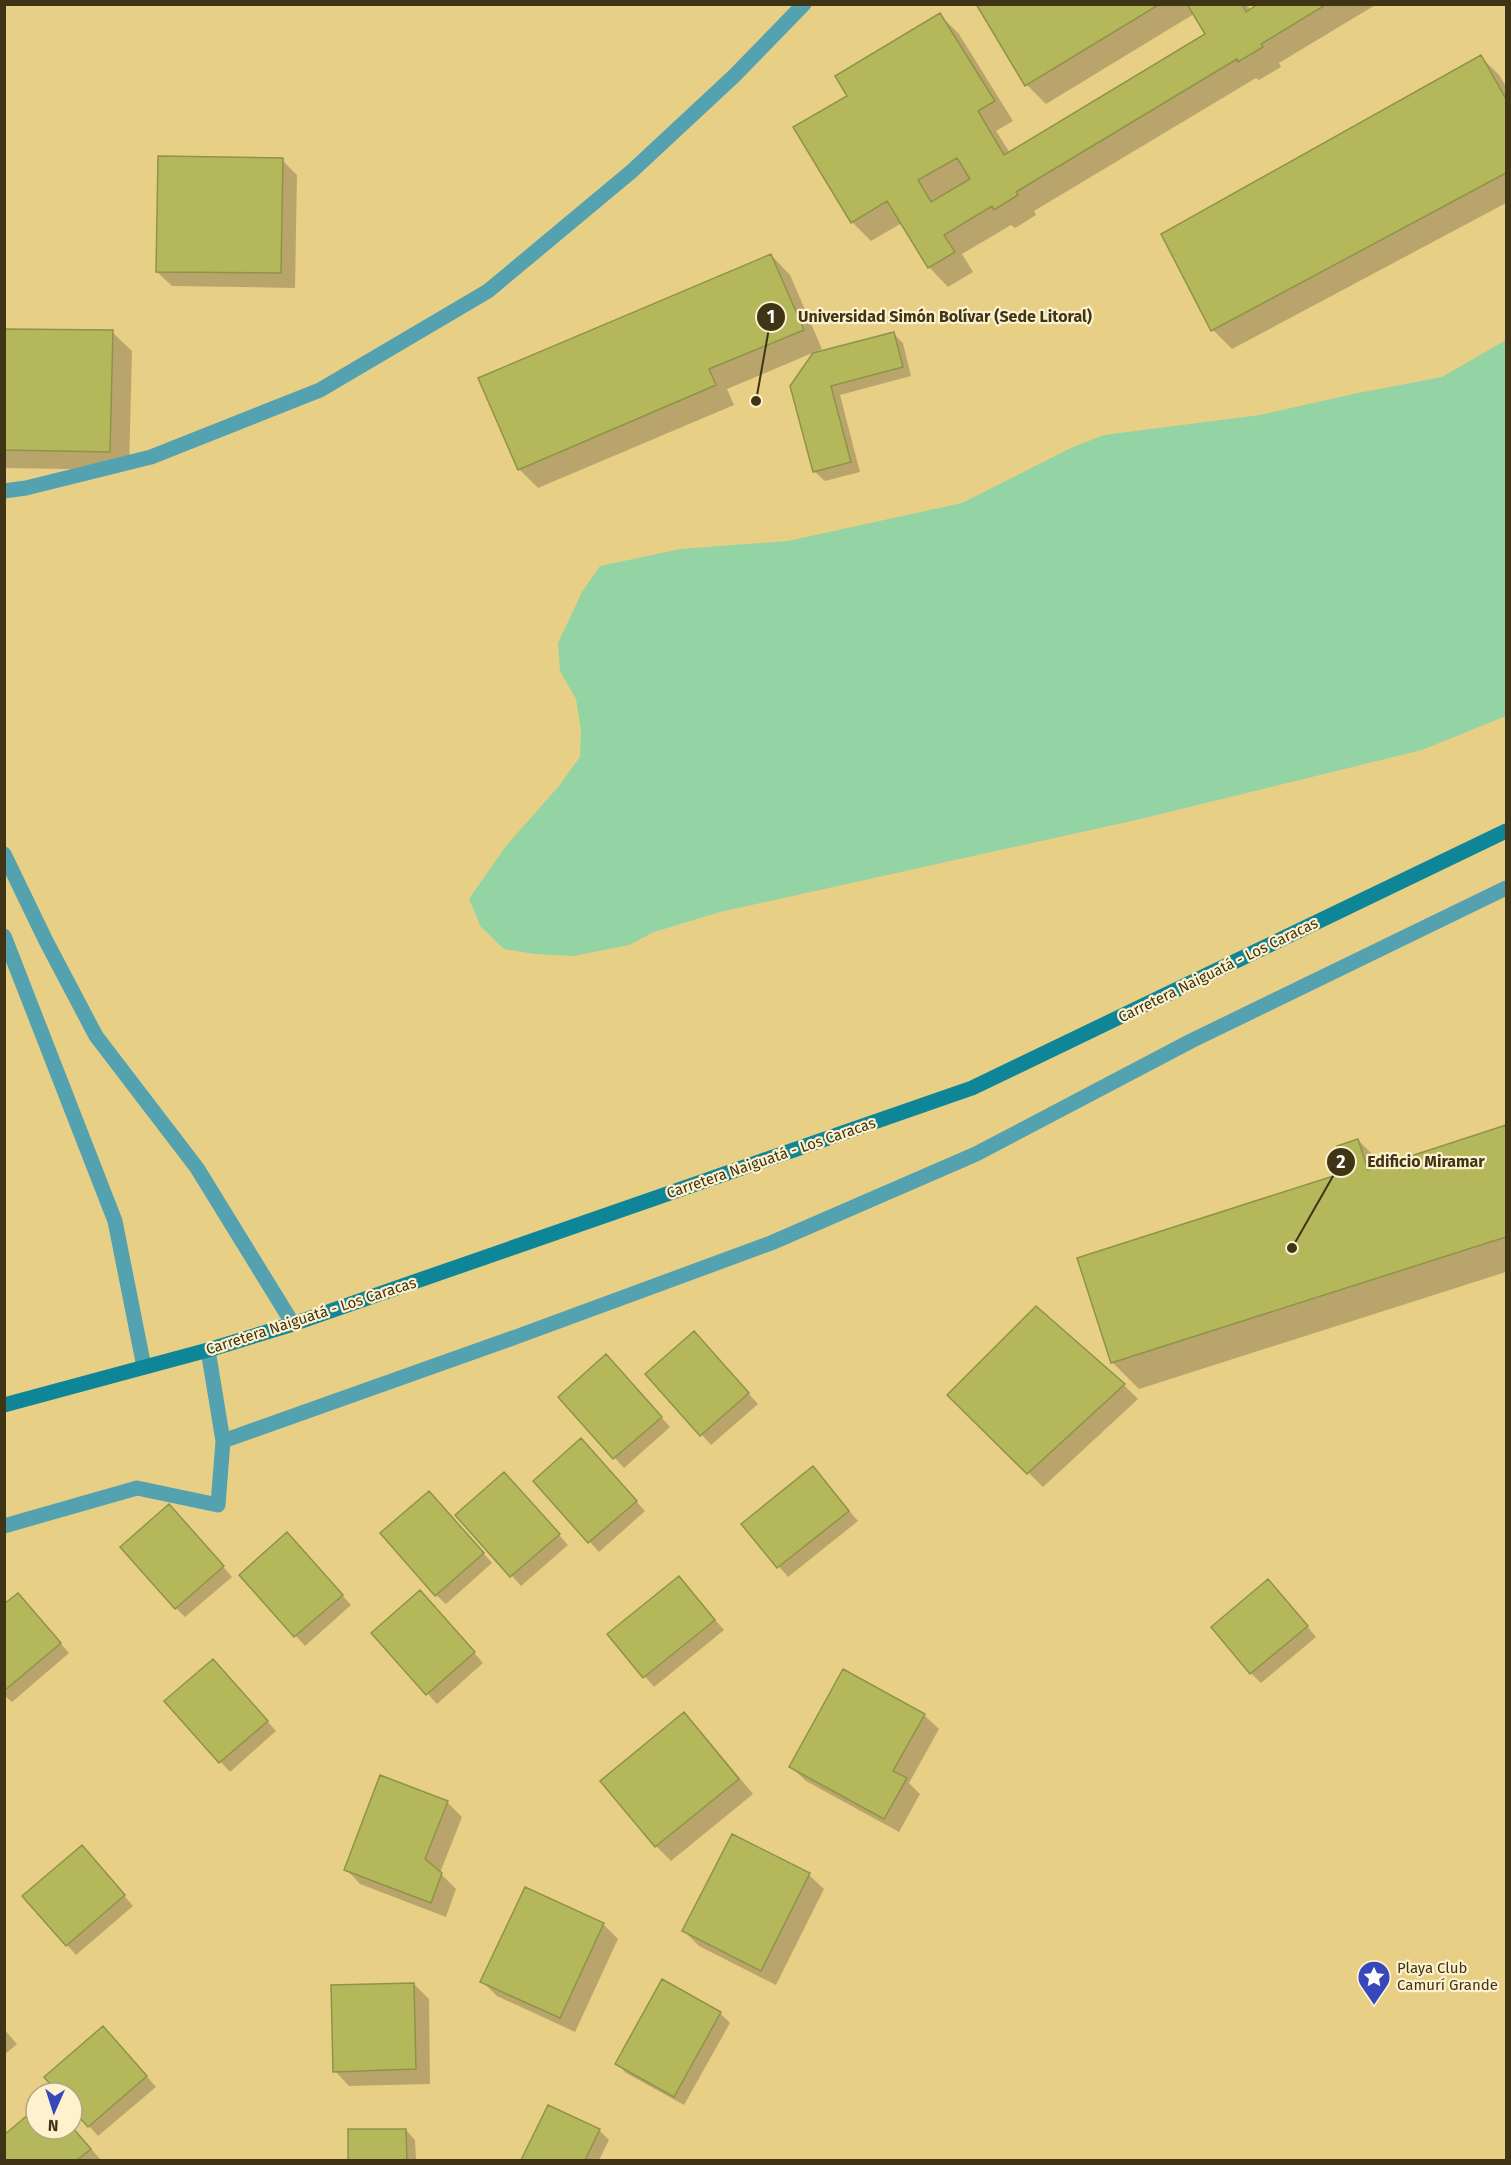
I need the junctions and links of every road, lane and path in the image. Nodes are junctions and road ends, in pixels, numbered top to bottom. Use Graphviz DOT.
graph roads {
  1 [pos="804,4"];
  2 [pos="4,491"];
  3 [pos="1506,831"];
  4 [pos="4,854"];
  5 [pos="1506,888"];
  6 [pos="4,936"];
  7 [pos="293,1324"];
  8 [pos="208,1350"];
  9 [pos="144,1367"];
  10 [pos="4,1405"];
  11 [pos="223,1441"];
  12 [pos="4,1526"];
  1 -- 2 [label="lane"];
  3 -- 7 [label="main road, Carretera Naiguatá - Los Caracas"];
  4 -- 7 [label="lane"];
  5 -- 11 [label="lane"];
  6 -- 9 [label="lane"];
  7 -- 8 [label="main road, Carretera Naiguatá - Los Caracas"];
  8 -- 9 [label="main road, Carretera Naiguatá - Los Caracas"];
  8 -- 11 [label="lane"];
  9 -- 10 [label="main road, Carretera Naiguatá - Los Caracas"];
  11 -- 12 [label="lane"];
}
